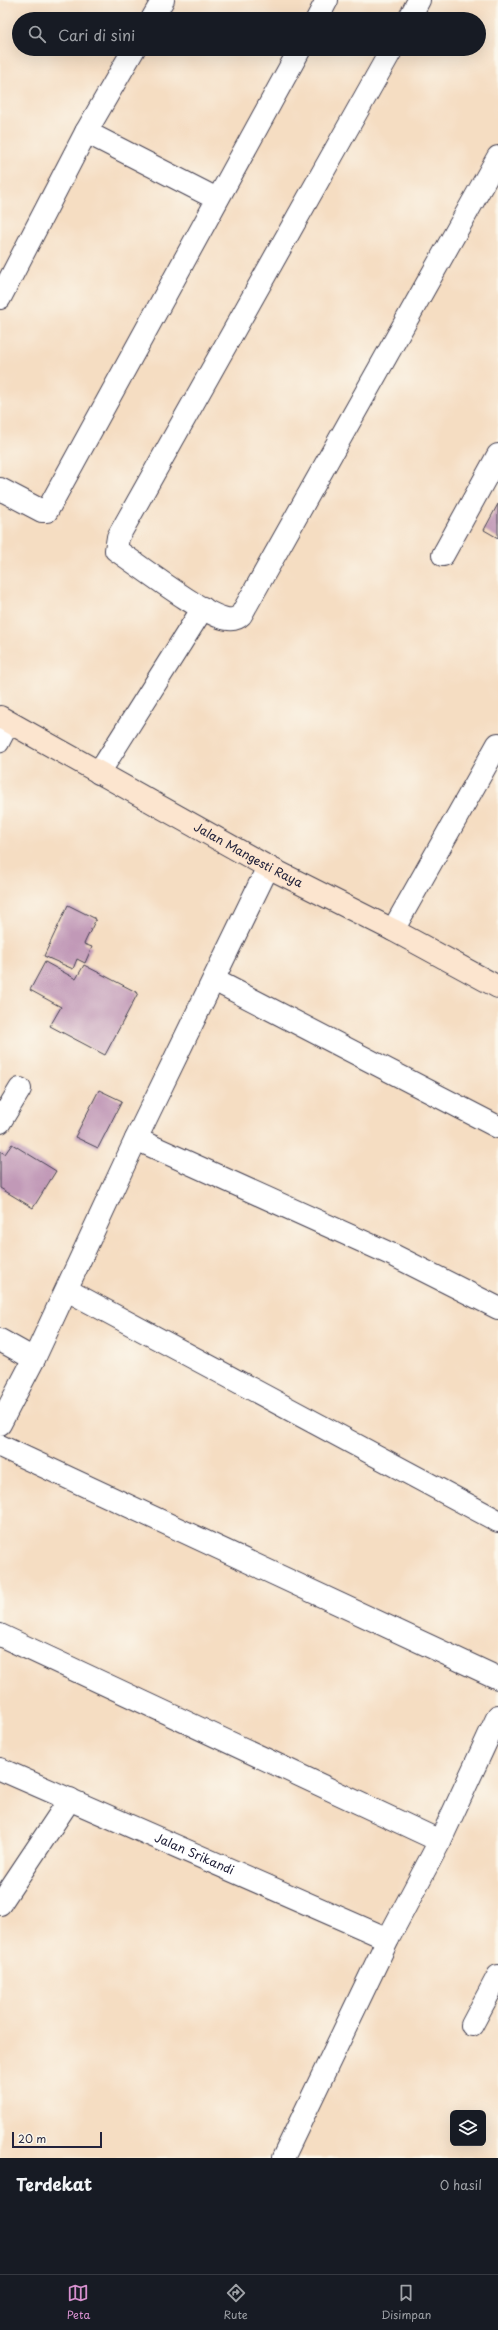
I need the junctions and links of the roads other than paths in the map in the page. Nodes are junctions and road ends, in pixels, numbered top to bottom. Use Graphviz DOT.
graph roads {
  1 [pos="163,0"];
  2 [pos="327,0"];
  3 [pos="419,0"];
  4 [pos="156,12"];
  5 [pos="321,12"];
  6 [pos="413,12"];
  7 [pos="130,56"];
  8 [pos="296,56"];
  9 [pos="388,56"];
  10 [pos="86,132"];
  11 [pos="498,157"];
  12 [pos="217,199"];
  13 [pos="0,298"];
  14 [pos="498,455"];
  15 [pos="0,490"];
  16 [pos="443,555"];
  17 [pos="203,608"];
  18 [pos="5,720"];
  19 [pos="0,744"];
  20 [pos="496,751"];
  21 [pos="99,773"];
  22 [pos="268,867"];
  23 [pos="393,930"];
  24 [pos="214,980"];
  25 [pos="498,987"];
  26 [pos="20,1088"];
  27 [pos="0,1122"];
  28 [pos="498,1127"];
  29 [pos="136,1139"];
  30 [pos="67,1290"];
  31 [pos="498,1308"];
  32 [pos="0,1340"];
  33 [pos="34,1359"];
  34 [pos="0,1424"];
  35 [pos="0,1446"];
  36 [pos="498,1521"];
  37 [pos="0,1635"];
  38 [pos="498,1678"];
  39 [pos="495,1730"];
  40 [pos="0,1769"];
  41 [pos="70,1799"];
  42 [pos="440,1841"];
  43 [pos="0,1904"];
  44 [pos="388,1939"];
  45 [pos="498,1976"];
  46 [pos="472,2025"];
  47 [pos="283,2158"];
  1 -- 4 [label="street"];
  2 -- 5 [label="street"];
  3 -- 6 [label="street"];
  7 -- 10 [label="street"];
  8 -- 12 [label="street"];
  9 -- 17 [label="street"];
  10 -- 12 [label="street"];
  10 -- 13 [label="street"];
  11 -- 17 [label="street"];
  12 -- 15 [label="street"];
  14 -- 16 [label="street"];
  17 -- 21 [label="street"];
  18 -- 19 [label="lane"];
  18 -- 21 [label="street, Jalan Mangesti Raya"];
  20 -- 23 [label="street"];
  21 -- 22 [label="street, Jalan Mangesti Raya"];
  22 -- 23 [label="street, Jalan Mangesti Raya"];
  22 -- 24 [label="street"];
  23 -- 25 [label="street, Jalan Mangesti Raya"];
  24 -- 28 [label="street"];
  24 -- 29 [label="street"];
  26 -- 27 [label="street"];
  29 -- 30 [label="street"];
  29 -- 31 [label="street"];
  30 -- 33 [label="street"];
  30 -- 36 [label="street"];
  32 -- 33 [label="street"];
  33 -- 34 [label="street"];
  35 -- 38 [label="street"];
  37 -- 42 [label="street"];
  39 -- 42 [label="street"];
  40 -- 41 [label="street, Jalan Srikandi"];
  41 -- 43 [label="street"];
  41 -- 44 [label="street, Jalan Srikandi"];
  42 -- 44 [label="street"];
  44 -- 47 [label="street"];
  45 -- 46 [label="street"];
}
